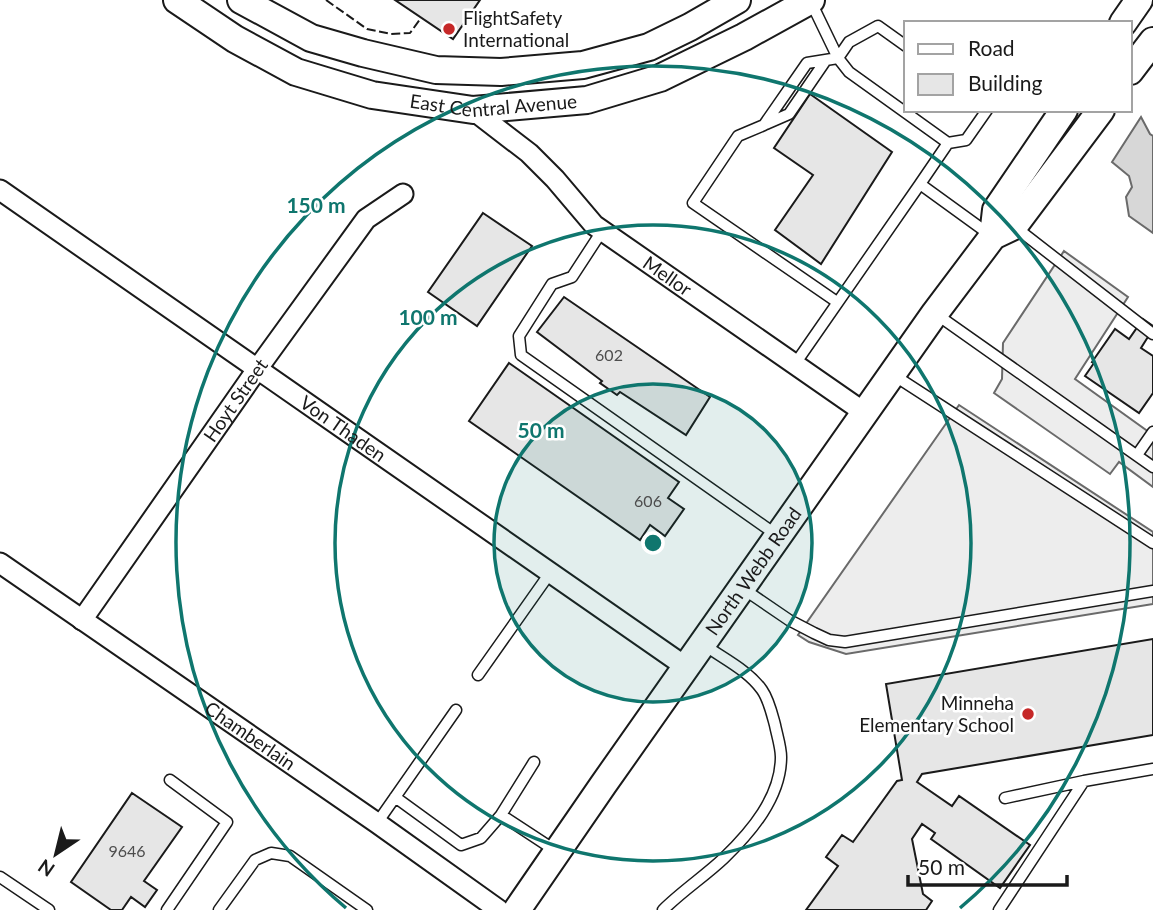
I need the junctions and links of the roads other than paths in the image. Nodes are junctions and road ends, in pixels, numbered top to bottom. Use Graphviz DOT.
graph roads {
  1 [pos="177,0"];
  2 [pos="241,0"];
  3 [pos="737,0"];
  4 [pos="811,0"];
  5 [pos="1139,0"];
  6 [pos="1124,21"];
  7 [pos="904,45"];
  8 [pos="1152,45"];
  9 [pos="838,58"];
  10 [pos="1132,69"];
  11 [pos="904,111"];
  12 [pos="905,112"];
  13 [pos="986,112"];
  14 [pos="1063,112"];
  15 [pos="1099,112"];
  16 [pos="480,115"];
  17 [pos="948,143"];
  18 [pos="920,184"];
  19 [pos="0,190"];
  20 [pos="403,194"];
  21 [pos="602,231"];
  22 [pos="1004,231"];
  23 [pos="837,302"];
  24 [pos="934,313"];
  25 [pos="1153,334"];
  26 [pos="794,364"];
  27 [pos="258,368"];
  28 [pos="892,374"];
  29 [pos="865,413"];
  30 [pos="1153,432"];
  31 [pos="1137,456"];
  32 [pos="1153,467"];
  33 [pos="778,536"];
  34 [pos="1153,543"];
  35 [pos="0,564"];
  36 [pos="550,573"];
  37 [pos="742,588"];
  38 [pos="1153,591"];
  39 [pos="82,621"];
  40 [pos="702,644"];
  41 [pos="686,667"];
  42 [pos="478,675"];
  43 [pos="456,710"];
  44 [pos="534,762"];
  45 [pos="1153,769"];
  46 [pos="170,780"];
  47 [pos="1084,781"];
  48 [pos="395,797"];
  49 [pos="1005,798"];
  50 [pos="502,815"];
  51 [pos="377,823"];
  52 [pos="557,852"];
  53 [pos="0,877"];
  54 [pos="49,910"];
  55 [pos="167,910"];
  56 [pos="219,910"];
  57 [pos="367,910"];
  58 [pos="499,910"];
  59 [pos="517,910"];
  60 [pos="663,910"];
  61 [pos="999,910"];
  1 -- 16 [label="main road, East Central Avenue"];
  2 -- 3 [label="main road, East Central Avenue"];
  4 -- 9 [label="lane"];
  4 -- 16 [label="main road, East Central Avenue"];
  5 -- 6 [label="main road"];
  7 -- 9 [label="lane"];
  8 -- 10 [label="main road"];
  9 -- 11 [label="lane"];
  9 -- 23 [label="lane"];
  12 -- 17 [label="lane"];
  13 -- 17 [label="lane"];
  14 -- 22 [label="main road, North Webb Road"];
  15 -- 22 [label="main road, North Webb Road"];
  16 -- 21 [label="street, Mellor"];
  17 -- 18 [label="lane"];
  18 -- 22 [label="lane"];
  18 -- 23 [label="lane"];
  19 -- 27 [label="street, Von Thaden"];
  20 -- 27 [label="street, Hoyt Street"];
  21 -- 26 [label="street, Mellor"];
  21 -- 33 [label="lane"];
  22 -- 24 [label="main road, North Webb Road"];
  22 -- 25 [label="lane"];
  23 -- 26 [label="lane"];
  24 -- 28 [label="main road, North Webb Road"];
  24 -- 31 [label="lane"];
  26 -- 29 [label="street, Mellor"];
  27 -- 36 [label="street, Von Thaden"];
  27 -- 39 [label="street, Hoyt Street"];
  28 -- 29 [label="main road, North Webb Road"];
  28 -- 34 [label="lane"];
  29 -- 33 [label="main road, North Webb Road"];
  30 -- 31 [label="lane"];
  31 -- 32 [label="lane"];
  33 -- 37 [label="main road, North Webb Road"];
  35 -- 39 [label="street, Chamberlain"];
  36 -- 41 [label="street, Von Thaden"];
  36 -- 42 [label="lane"];
  37 -- 38 [label="lane"];
  37 -- 40 [label="main road, North Webb Road"];
  39 -- 51 [label="street, Chamberlain"];
  40 -- 41 [label="main road, North Webb Road"];
  40 -- 60 [label="lane"];
  41 -- 52 [label="main road, North Webb Road"];
  43 -- 48 [label="lane"];
  44 -- 50 [label="lane"];
  45 -- 47 [label="lane"];
  46 -- 55 [label="lane"];
  47 -- 49 [label="lane"];
  47 -- 61 [label="lane"];
  48 -- 50 [label="lane"];
  48 -- 51 [label="lane"];
  50 -- 52 [label="lane"];
  51 -- 58 [label="street, Chamberlain"];
  52 -- 59 [label="main road, North Webb Road"];
  53 -- 54 [label="lane"];
  56 -- 57 [label="lane"];
}
